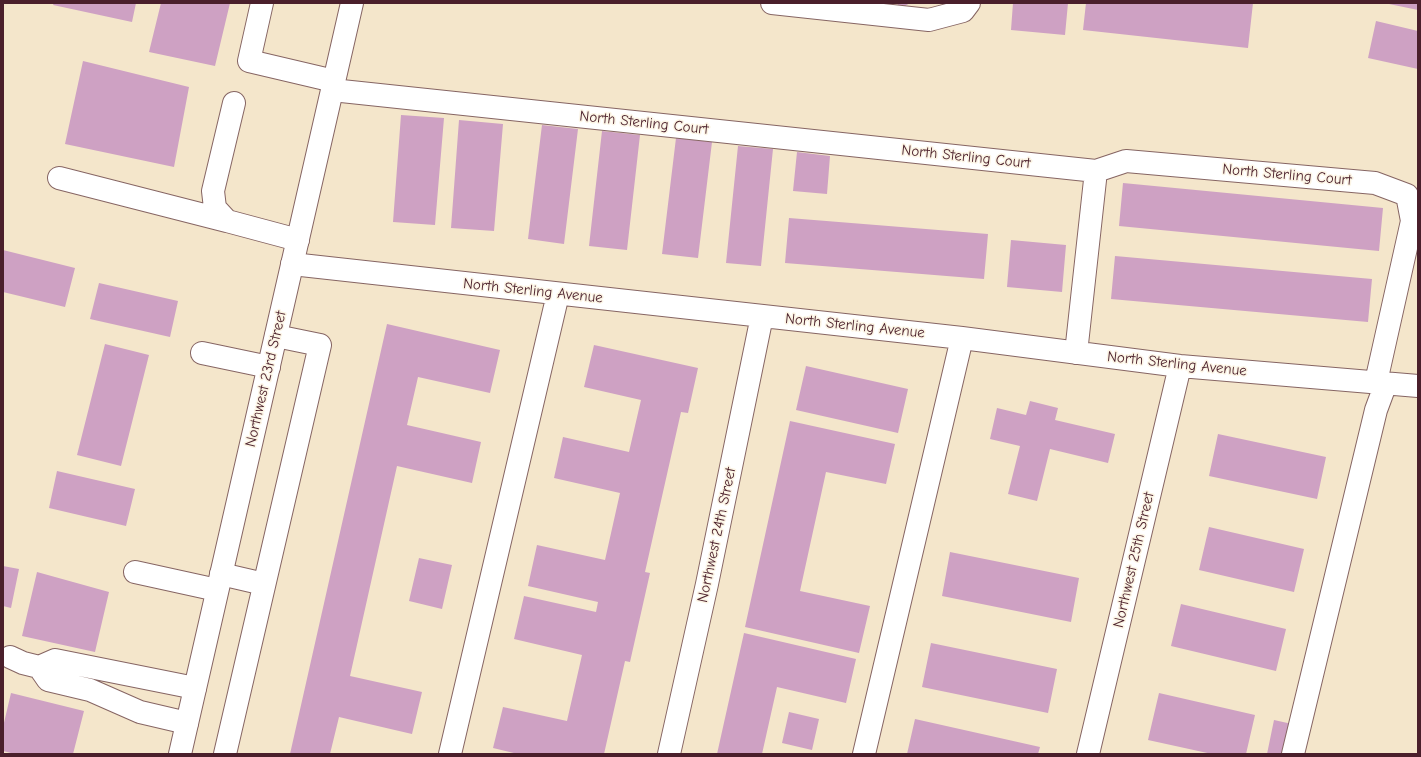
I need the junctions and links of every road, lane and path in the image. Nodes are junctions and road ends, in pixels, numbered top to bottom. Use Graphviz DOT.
graph roads {
  1 [pos="262,3"];
  2 [pos="352,3"];
  3 [pos="772,3"];
  4 [pos="969,3"];
  5 [pos="333,86"];
  6 [pos="234,102"];
  7 [pos="1096,171"];
  8 [pos="59,178"];
  9 [pos="227,221"];
  10 [pos="298,240"];
  11 [pos="292,264"];
  12 [pos="558,294"];
  13 [pos="762,316"];
  14 [pos="276,336"];
  15 [pos="962,338"];
  16 [pos="202,353"];
  17 [pos="1076,353"];
  18 [pos="1180,366"];
  19 [pos="269,367"];
  20 [pos="1381,382"];
  21 [pos="1418,386"];
  22 [pos="135,572"];
  23 [pos="219,582"];
  24 [pos="264,584"];
  25 [pos="10,657"];
  26 [pos="39,667"];
  27 [pos="112,672"];
  28 [pos="195,688"];
  29 [pos="106,697"];
  30 [pos="187,723"];
  31 [pos="180,754"];
  32 [pos="225,754"];
  33 [pos="450,754"];
  34 [pos="668,754"];
  35 [pos="864,754"];
  36 [pos="1088,754"];
  37 [pos="1293,754"];
  1 -- 5 [label="street, North Sterling Court"];
  2 -- 5 [label="street, Northwest 23rd Street"];
  3 -- 4 [label="street"];
  5 -- 7 [label="street, North Sterling Court"];
  5 -- 10 [label="street, Northwest 23rd Street"];
  6 -- 9 [label="street"];
  7 -- 17 [label="street"];
  7 -- 20 [label="street, North Sterling Court"];
  8 -- 9 [label="street"];
  9 -- 10 [label="street"];
  10 -- 11 [label="street, Northwest 23rd Street"];
  11 -- 12 [label="street, North Sterling Avenue"];
  11 -- 14 [label="street, Northwest 23rd Street"];
  12 -- 13 [label="street, North Sterling Avenue"];
  12 -- 33 [label="street"];
  13 -- 15 [label="street, North Sterling Avenue"];
  13 -- 34 [label="street, Northwest 24th Street"];
  14 -- 19 [label="street, Northwest 23rd Street"];
  14 -- 24 [label="street"];
  15 -- 17 [label="street, North Sterling Avenue"];
  15 -- 35 [label="street"];
  16 -- 19 [label="street"];
  17 -- 18 [label="street, North Sterling Avenue"];
  18 -- 20 [label="street, North Sterling Avenue"];
  18 -- 36 [label="street, Northwest 25th Street"];
  19 -- 23 [label="street, Northwest 23rd Street"];
  20 -- 21 [label="street, North Sterling Avenue"];
  20 -- 37 [label="street"];
  22 -- 23 [label="street"];
  23 -- 24 [label="street"];
  23 -- 28 [label="street, Northwest 23rd Street"];
  24 -- 32 [label="street"];
  25 -- 26 [label="street"];
  26 -- 27 [label="street"];
  26 -- 29 [label="street"];
  27 -- 28 [label="street"];
  27 -- 29 [label="street"];
  28 -- 30 [label="street, Northwest 23rd Street"];
  29 -- 30 [label="street"];
  30 -- 31 [label="street, Northwest 23rd Street"];
}
